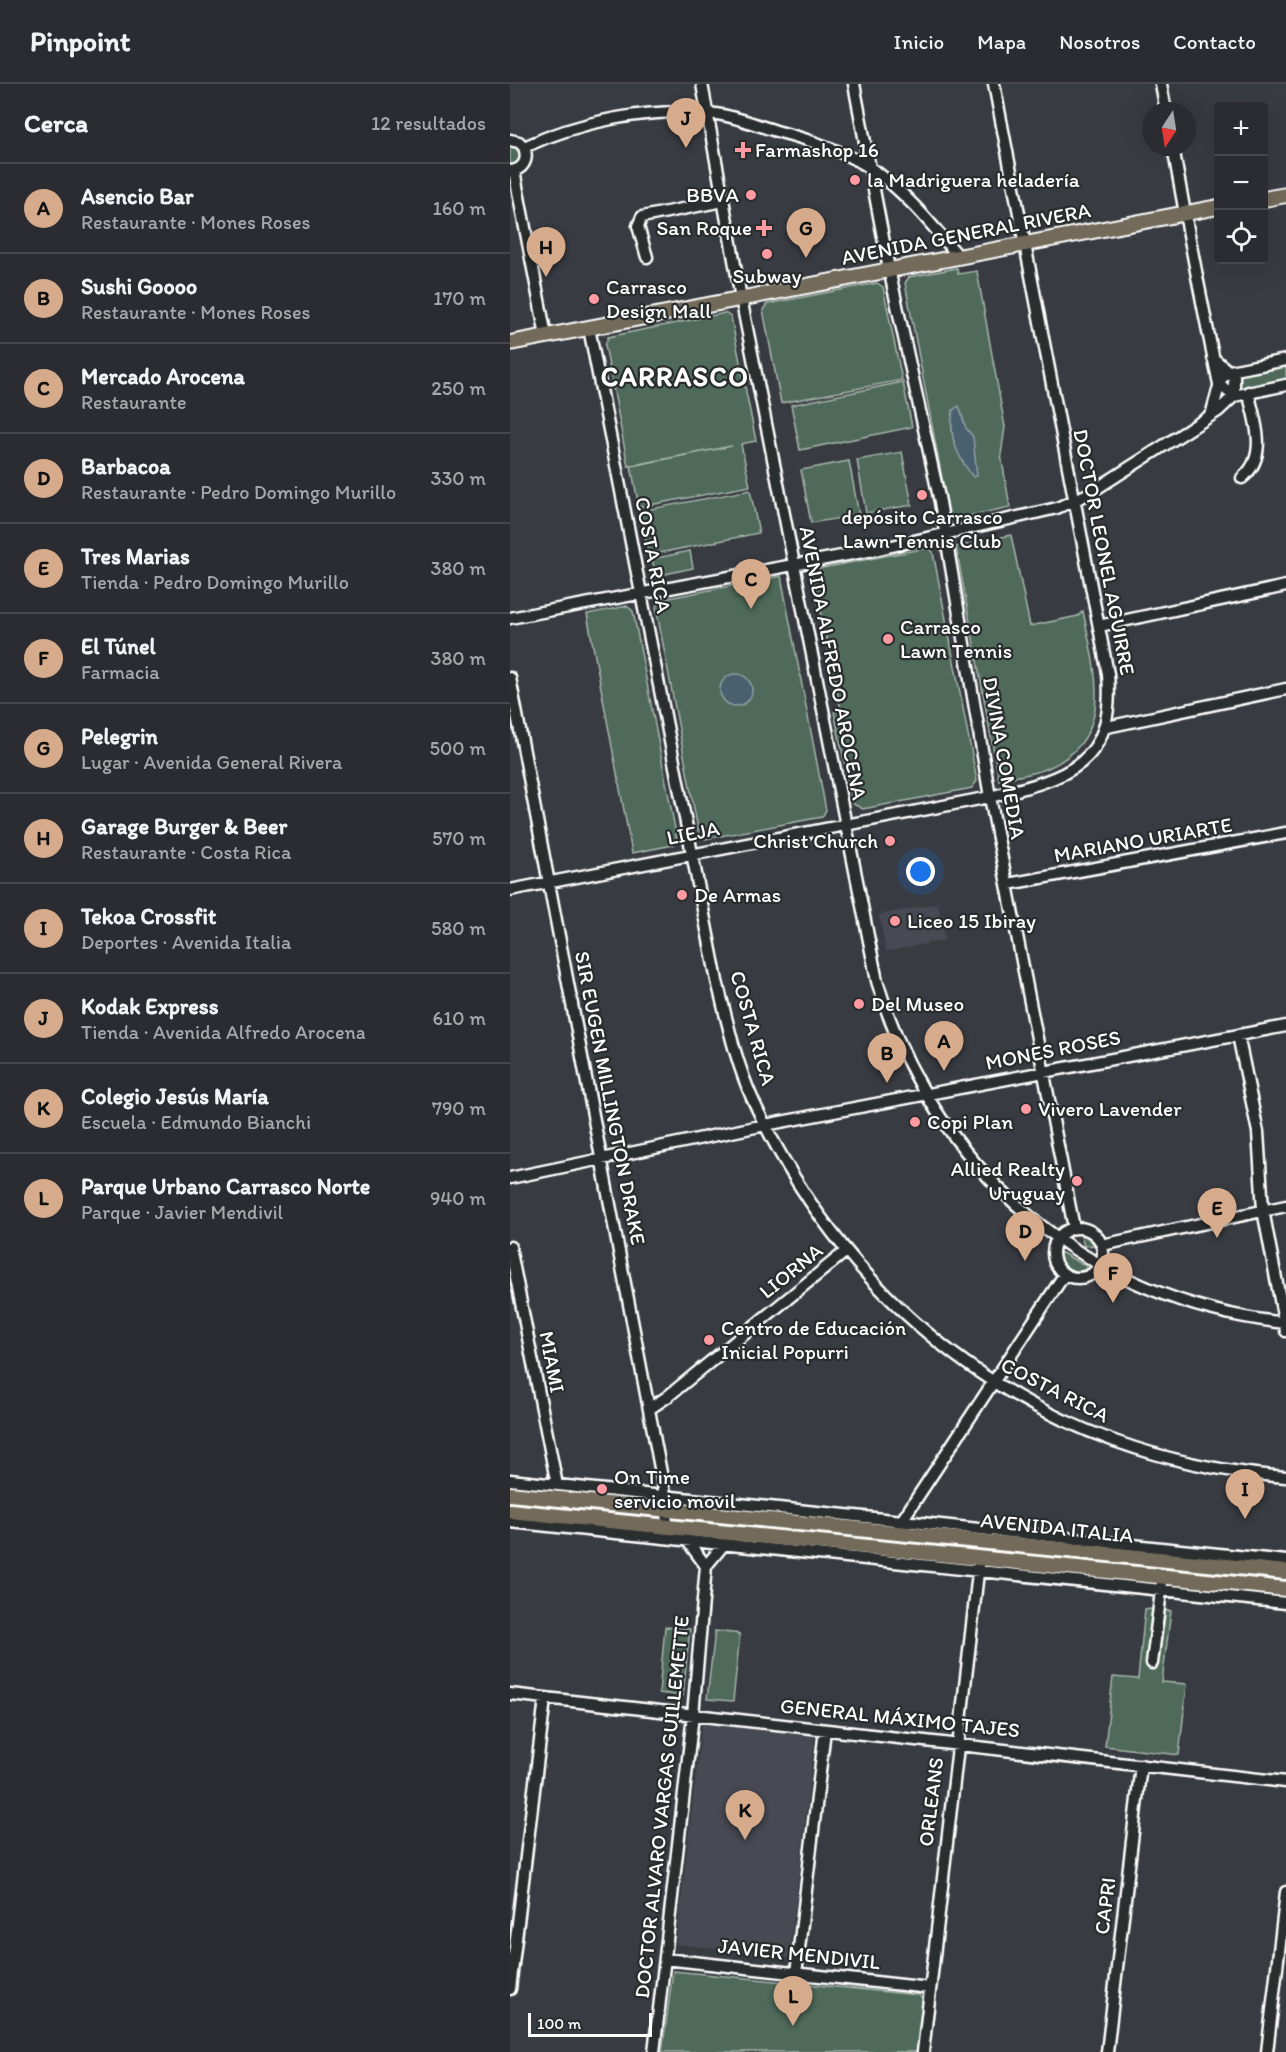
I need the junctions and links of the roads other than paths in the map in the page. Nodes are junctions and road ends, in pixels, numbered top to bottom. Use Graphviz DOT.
graph roads {
  1 [pos="702,84"];
  2 [pos="854,84"];
  3 [pos="994,84"];
  4 [pos="1161,84"];
  5 [pos="1164,102"];
  6 [pos="707,112"];
  7 [pos="510,140"];
  8 [pos="524,147"];
  9 [pos="1175,156"];
  10 [pos="870,168"];
  11 [pos="512,171"];
  12 [pos="1286,195"];
  13 [pos="1268,198"];
  14 [pos="723,201"];
  15 [pos="1214,208"];
  16 [pos="1185,213"];
  17 [pos="1025,245"];
  18 [pos="647,257"];
  19 [pos="959,257"];
  20 [pos="889,270"];
  21 [pos="741,298"];
  22 [pos="589,328"];
  23 [pos="546,336"];
  24 [pos="510,343"];
  25 [pos="1213,358"];
  26 [pos="1286,360"];
  27 [pos="1230,371"];
  28 [pos="1219,384"];
  29 [pos="1286,386"];
  30 [pos="1248,392"];
  31 [pos="1234,396"];
  32 [pos="1212,412"];
  33 [pos="1242,478"];
  34 [pos="1074,501"];
  35 [pos="946,535"];
  36 [pos="794,565"];
  37 [pos="1286,586"];
  38 [pos="641,595"];
  39 [pos="510,618"];
  40 [pos="1099,626"];
  41 [pos="510,678"];
  42 [pos="1286,689"];
  43 [pos="1107,727"];
  44 [pos="990,797"];
  45 [pos="845,824"];
  46 [pos="1286,833"];
  47 [pos="694,852"];
  48 [pos="549,883"];
  49 [pos="1008,885"];
  50 [pos="510,890"];
  51 [pos="1286,1026"];
  52 [pos="1238,1035"];
  53 [pos="1044,1071"];
  54 [pos="924,1094"];
  55 [pos="765,1125"];
  56 [pos="602,1159"];
  57 [pos="510,1178"];
  58 [pos="1286,1206"];
  59 [pos="1263,1210"];
  60 [pos="1074,1228"];
  61 [pos="1058,1238"];
  62 [pos="1102,1245"];
  63 [pos="510,1247"];
  64 [pos="845,1251"];
  65 [pos="1100,1265"];
  66 [pos="1064,1275"];
  67 [pos="1285,1326"];
  68 [pos="993,1382"];
  69 [pos="649,1409"];
  70 [pos="1286,1477"];
  71 [pos="510,1480"];
  72 [pos="556,1485"];
  73 [pos="510,1494"];
  74 [pos="665,1494"];
  75 [pos="664,1509"];
  76 [pos="510,1511"];
  77 [pos="825,1518"];
  78 [pos="903,1520"];
  79 [pos="510,1522"];
  80 [pos="668,1525"];
  81 [pos="740,1532"];
  82 [pos="895,1533"];
  83 [pos="685,1539"];
  84 [pos="725,1543"];
  85 [pos="812,1546"];
  86 [pos="1286,1561"];
  87 [pos="979,1564"];
  88 [pos="706,1566"];
  89 [pos="1286,1572"];
  90 [pos="1162,1583"];
  91 [pos="1202,1587"];
  92 [pos="1286,1589"];
  93 [pos="1286,1603"];
  94 [pos="1152,1663"];
  95 [pos="510,1694"];
  96 [pos="545,1699"];
  97 [pos="693,1715"];
  98 [pos="825,1730"];
  99 [pos="958,1744"];
  100 [pos="1141,1765"];
  101 [pos="1286,1782"];
  102 [pos="1286,1892"];
  103 [pos="665,1959"];
  104 [pos="796,1974"];
  105 [pos="930,1988"];
  106 [pos="510,1989"];
  107 [pos="654,2052"];
  108 [pos="922,2052"];
  109 [pos="1107,2052"];
  110 [pos="1267,2052"];
  1 -- 6 [label="street, AVENIDA ALFREDO AROCENA"];
  2 -- 10 [label="street, DIVINA COMEDIA"];
  3 -- 17 [label="street, DOCTOR LEONEL AGUIRRE"];
  4 -- 5 [label="street"];
  6 -- 8 [label="street"];
  6 -- 10 [label="street"];
  6 -- 14 [label="street, AVENIDA ALFREDO AROCENA"];
  7 -- 8 [label="street"];
  8 -- 11 [label="street"];
  9 -- 16 [label="street"];
  10 -- 19 [label="street"];
  10 -- 20 [label="street, DIVINA COMEDIA"];
  11 -- 23 [label="street"];
  12 -- 13 [label="main road"];
  14 -- 18 [label="street"];
  14 -- 21 [label="street, AVENIDA ALFREDO AROCENA"];
  15 -- 16 [label="main road, AVENIDA GENERAL RIVERA"];
  16 -- 17 [label="main road, AVENIDA GENERAL RIVERA"];
  16 -- 25 [label="street"];
  17 -- 19 [label="main road, AVENIDA GENERAL RIVERA"];
  17 -- 34 [label="street, DOCTOR LEONEL AGUIRRE"];
  19 -- 20 [label="main road, AVENIDA GENERAL RIVERA"];
  20 -- 21 [label="main road, AVENIDA GENERAL RIVERA"];
  20 -- 35 [label="street, DIVINA COMEDIA"];
  21 -- 22 [label="main road, AVENIDA GENERAL RIVERA"];
  21 -- 36 [label="street, AVENIDA ALFREDO AROCENA"];
  22 -- 23 [label="main road, AVENIDA GENERAL RIVERA"];
  22 -- 38 [label="street, COSTA RICA"];
  23 -- 24 [label="main road, AVENIDA GENERAL RIVERA"];
  25 -- 27 [label="street"];
  25 -- 28 [label="street"];
  26 -- 27 [label="street"];
  27 -- 28 [label="street"];
  27 -- 31 [label="street"];
  28 -- 31 [label="street"];
  28 -- 32 [label="street"];
  29 -- 30 [label="street"];
  30 -- 31 [label="street"];
  30 -- 33 [label="street"];
  31 -- 32 [label="street"];
  32 -- 34 [label="street"];
  34 -- 35 [label="street"];
  34 -- 40 [label="street, DOCTOR LEONEL AGUIRRE"];
  35 -- 36 [label="street"];
  35 -- 44 [label="street, DIVINA COMEDIA"];
  36 -- 38 [label="street"];
  36 -- 45 [label="street, AVENIDA ALFREDO AROCENA"];
  37 -- 40 [label="street"];
  38 -- 39 [label="street"];
  38 -- 47 [label="street, COSTA RICA"];
  40 -- 43 [label="street, DOCTOR LEONEL AGUIRRE"];
  41 -- 48 [label="street, SIR EUGEN MILLINGTON DRAKE"];
  42 -- 43 [label="street"];
  43 -- 44 [label="street, DOCTOR LEONEL AGUIRRE"];
  44 -- 45 [label="street, LIEJA"];
  44 -- 49 [label="street, DIVINA COMEDIA"];
  45 -- 47 [label="street, LIEJA"];
  45 -- 54 [label="street, AVENIDA ALFREDO AROCENA"];
  46 -- 49 [label="street, MARIANO URIARTE"];
  47 -- 48 [label="street, LIEJA"];
  47 -- 55 [label="street, COSTA RICA"];
  48 -- 50 [label="street, LIEJA"];
  48 -- 56 [label="street, SIR EUGEN MILLINGTON DRAKE"];
  49 -- 53 [label="street, DIVINA COMEDIA"];
  51 -- 52 [label="street, MONES ROSES"];
  52 -- 53 [label="street, MONES ROSES"];
  52 -- 59 [label="street"];
  53 -- 54 [label="street, MONES ROSES"];
  53 -- 60 [label="street, DIVINA COMEDIA"];
  54 -- 55 [label="street, MONES ROSES"];
  54 -- 61 [label="street, AVENIDA ALFREDO AROCENA"];
  55 -- 56 [label="street, MONES ROSES"];
  55 -- 64 [label="street, COSTA RICA"];
  56 -- 57 [label="street, MONES ROSES"];
  56 -- 69 [label="street, SIR EUGEN MILLINGTON DRAKE"];
  58 -- 59 [label="street"];
  59 -- 62 [label="street"];
  59 -- 67 [label="street"];
  60 -- 61 [label="street"];
  60 -- 62 [label="street"];
  61 -- 65 [label="street, AVENIDA ALFREDO AROCENA"];
  61 -- 66 [label="street"];
  62 -- 65 [label="street"];
  63 -- 72 [label="street, MIAMI"];
  64 -- 68 [label="street, COSTA RICA"];
  64 -- 69 [label="street, LIORNA"];
  65 -- 66 [label="street"];
  65 -- 67 [label="street, AVENIDA ALFREDO AROCENA"];
  66 -- 68 [label="street"];
  68 -- 70 [label="street, COSTA RICA"];
  68 -- 78 [label="street"];
  69 -- 74 [label="street, SIR EUGEN MILLINGTON DRAKE"];
  71 -- 72 [label="street, AVENIDA ITALIA"];
  72 -- 74 [label="street, AVENIDA ITALIA"];
  73 -- 75 [label="main road, AVENIDA ITALIA"];
  74 -- 75 [label="street, SIR EUGEN MILLINGTON DRAKE"];
  74 -- 77 [label="street, AVENIDA ITALIA"];
  75 -- 77 [label="main road, AVENIDA ITALIA"];
  75 -- 80 [label="street, SIR EUGEN MILLINGTON DRAKE"];
  76 -- 80 [label="main road, AVENIDA ITALIA"];
  77 -- 78 [label="street, AVENIDA ITALIA"];
  77 -- 82 [label="main road, AVENIDA ITALIA"];
  78 -- 82 [label="street"];
  78 -- 86 [label="street, AVENIDA ITALIA"];
  79 -- 83 [label="street, AVENIDA ITALIA"];
  80 -- 81 [label="main road, AVENIDA ITALIA"];
  80 -- 83 [label="street"];
  81 -- 84 [label="street"];
  81 -- 85 [label="main road, AVENIDA ITALIA"];
  82 -- 89 [label="main road, AVENIDA ITALIA"];
  83 -- 84 [label="street, AVENIDA ITALIA"];
  83 -- 88 [label="street"];
  84 -- 85 [label="street, AVENIDA ITALIA"];
  84 -- 88 [label="street"];
  85 -- 87 [label="main road, AVENIDA ITALIA"];
  87 -- 90 [label="main road, AVENIDA ITALIA"];
  87 -- 99 [label="street, ORLEANS"];
  88 -- 97 [label="street, DOCTOR ALVARO VARGAS GUILLEMETTE"];
  90 -- 91 [label="main road, AVENIDA ITALIA"];
  90 -- 94 [label="street"];
  91 -- 92 [label="main road, AVENIDA ITALIA"];
  91 -- 93 [label="street, AVENIDA ITALIA"];
  95 -- 96 [label="street, GENERAL MÁXIMO TAJES"];
  96 -- 97 [label="street, GENERAL MÁXIMO TAJES"];
  96 -- 106 [label="street"];
  97 -- 98 [label="street, GENERAL MÁXIMO TAJES"];
  97 -- 103 [label="street, DOCTOR ALVARO VARGAS GUILLEMETTE"];
  98 -- 99 [label="street, GENERAL MÁXIMO TAJES"];
  98 -- 104 [label="street"];
  99 -- 100 [label="street, GENERAL MÁXIMO TAJES"];
  99 -- 105 [label="street, ORLEANS"];
  100 -- 101 [label="street, GENERAL MÁXIMO TAJES"];
  100 -- 109 [label="street, CAPRI"];
  102 -- 110 [label="street"];
  103 -- 104 [label="street, JAVIER MENDIVIL"];
  103 -- 107 [label="street, DOCTOR ALVARO VARGAS GUILLEMETTE"];
  104 -- 105 [label="street, JAVIER MENDIVIL"];
  105 -- 108 [label="street, ORLEANS"];
}
